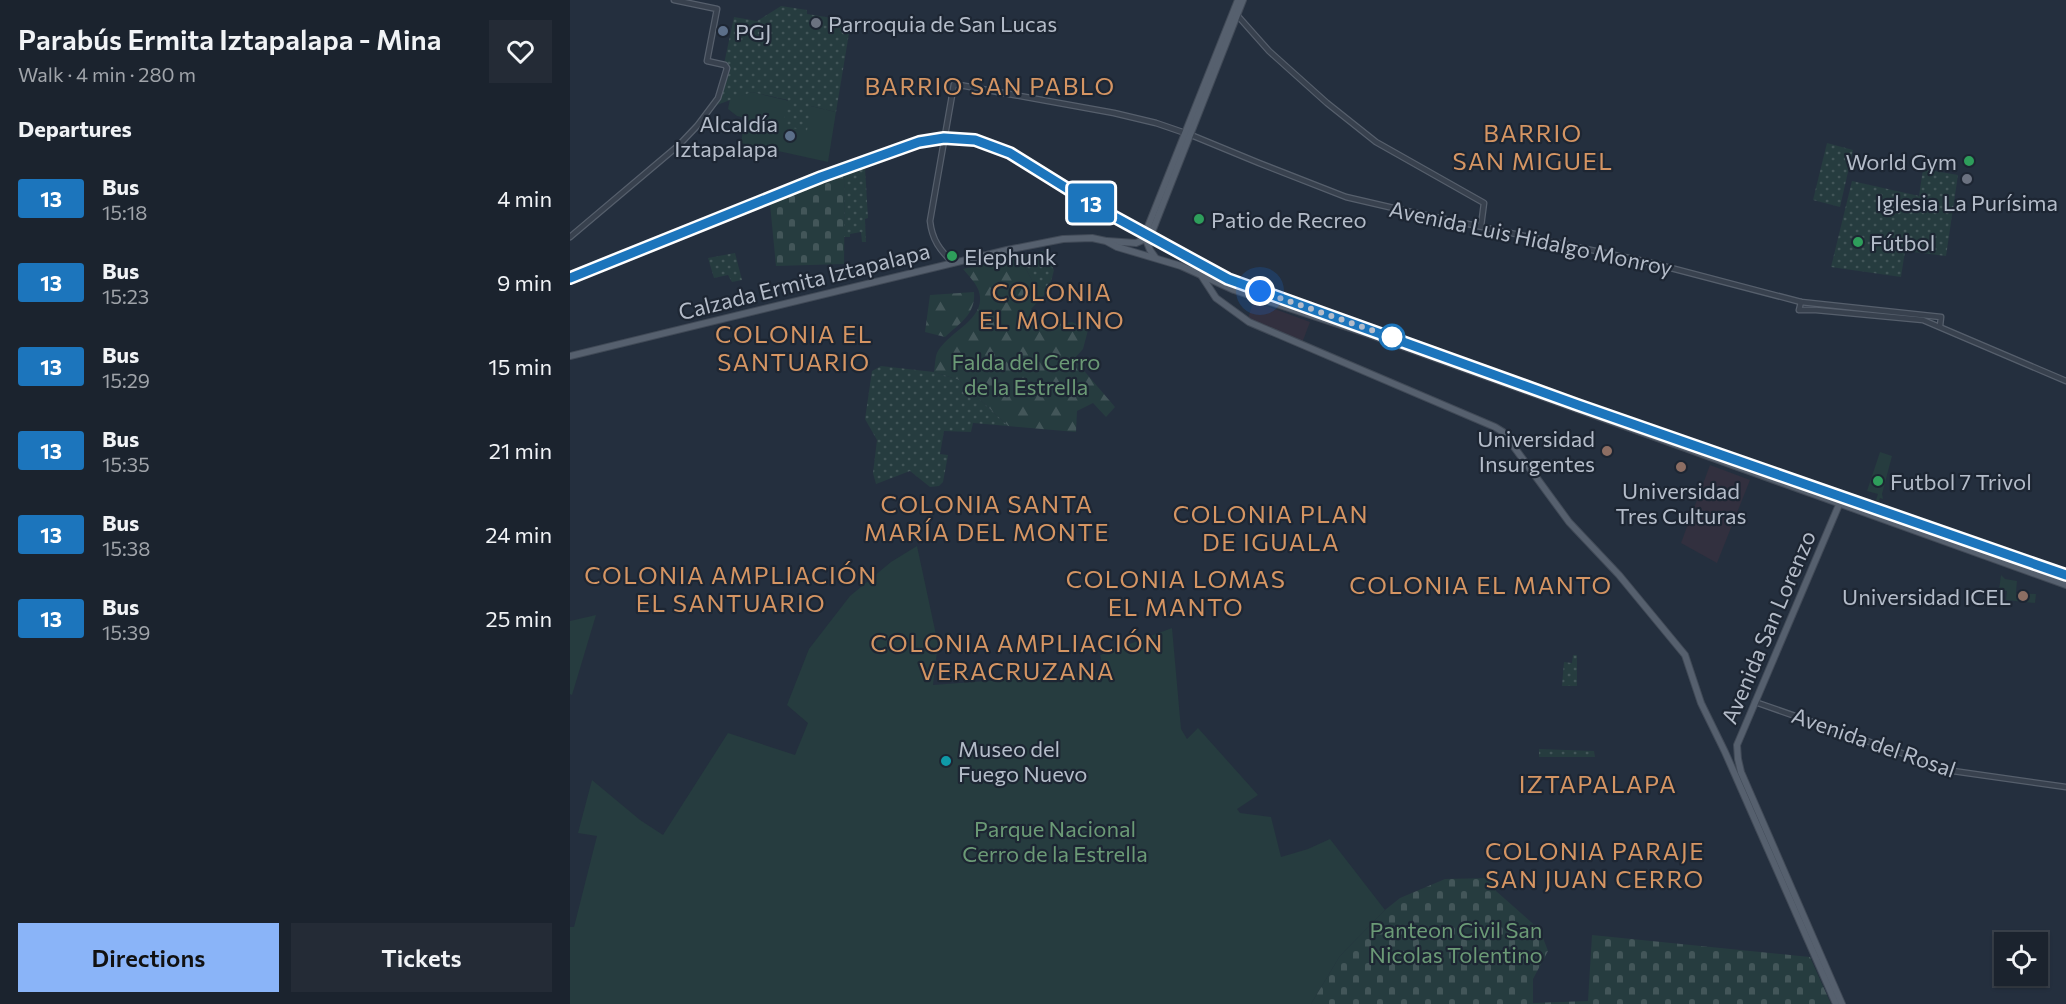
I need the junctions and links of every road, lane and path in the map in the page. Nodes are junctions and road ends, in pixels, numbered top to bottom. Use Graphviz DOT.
graph roads {
  1 [pos="674,0"];
  2 [pos="1238,0"];
  3 [pos="1243,0"];
  4 [pos="708,7"];
  5 [pos="1236,12"];
  6 [pos="716,17"];
  7 [pos="1188,134"];
  8 [pos="944,138"];
  9 [pos="1481,226"];
  10 [pos="570,237"];
  11 [pos="1147,237"];
  12 [pos="1106,241"];
  13 [pos="1160,260"];
  14 [pos="953,263"];
  15 [pos="1201,274"];
  16 [pos="570,278"];
  17 [pos="1801,302"];
  18 [pos="1940,326"];
  19 [pos="570,356"];
  20 [pos="2066,381"];
  21 [pos="1842,496"];
  22 [pos="1839,503"];
  23 [pos="2066,575"];
  24 [pos="2066,585"];
  25 [pos="1755,702"];
  26 [pos="1737,745"];
  27 [pos="1725,752"];
  28 [pos="2066,787"];
  29 [pos="1779,869"];
  30 [pos="1836,1004"];
  31 [pos="1842,1004"];
  1 -- 4 [label="street"];
  2 -- 5 [label="main road"];
  3 -- 5 [label="main road"];
  4 -- 6 [label="street"];
  4 -- 6 [label="street"];
  5 -- 7 [label="main road"];
  5 -- 9 [label="street"];
  6 -- 10 [label="street"];
  7 -- 8 [label="street, Avenida Luis Hidalgo Monroy"];
  7 -- 9 [label="street, Avenida Luis Hidalgo Monroy"];
  7 -- 11 [label="main road"];
  8 -- 11 [label="main road"];
  8 -- 14 [label="street"];
  8 -- 16 [label="main road"];
  9 -- 17 [label="street, Avenida Luis Hidalgo Monroy"];
  11 -- 12 [label="main road"];
  11 -- 13 [label="main road"];
  11 -- 21 [label="main road"];
  12 -- 13 [label="main road, Calzada Ermita Iztapalapa"];
  12 -- 14 [label="main road, Calzada Ermita Iztapalapa"];
  13 -- 15 [label="main road, Calzada Ermita Iztapalapa"];
  14 -- 19 [label="main road, Calzada Ermita Iztapalapa"];
  15 -- 22 [label="main road, Calzada Ermita Iztapalapa"];
  15 -- 27 [label="main road, Avenida San Lorenzo"];
  17 -- 18 [label="street, Avenida Luis Hidalgo Monroy"];
  17 -- 18 [label="street"];
  18 -- 20 [label="street"];
  21 -- 22 [label="main road, Avenida San Lorenzo"];
  21 -- 23 [label="main road"];
  22 -- 24 [label="main road, Calzada Ermita Iztapalapa"];
  22 -- 25 [label="main road, Avenida San Lorenzo"];
  25 -- 26 [label="main road, Avenida San Lorenzo"];
  25 -- 28 [label="street, Avenida del Rosal"];
  26 -- 27 [label="street"];
  26 -- 29 [label="main road, Avenida San Lorenzo"];
  27 -- 29 [label="main road, Avenida San Lorenzo"];
  29 -- 30 [label="main road, Avenida San Lorenzo"];
  29 -- 31 [label="main road, Avenida San Lorenzo"];
}
